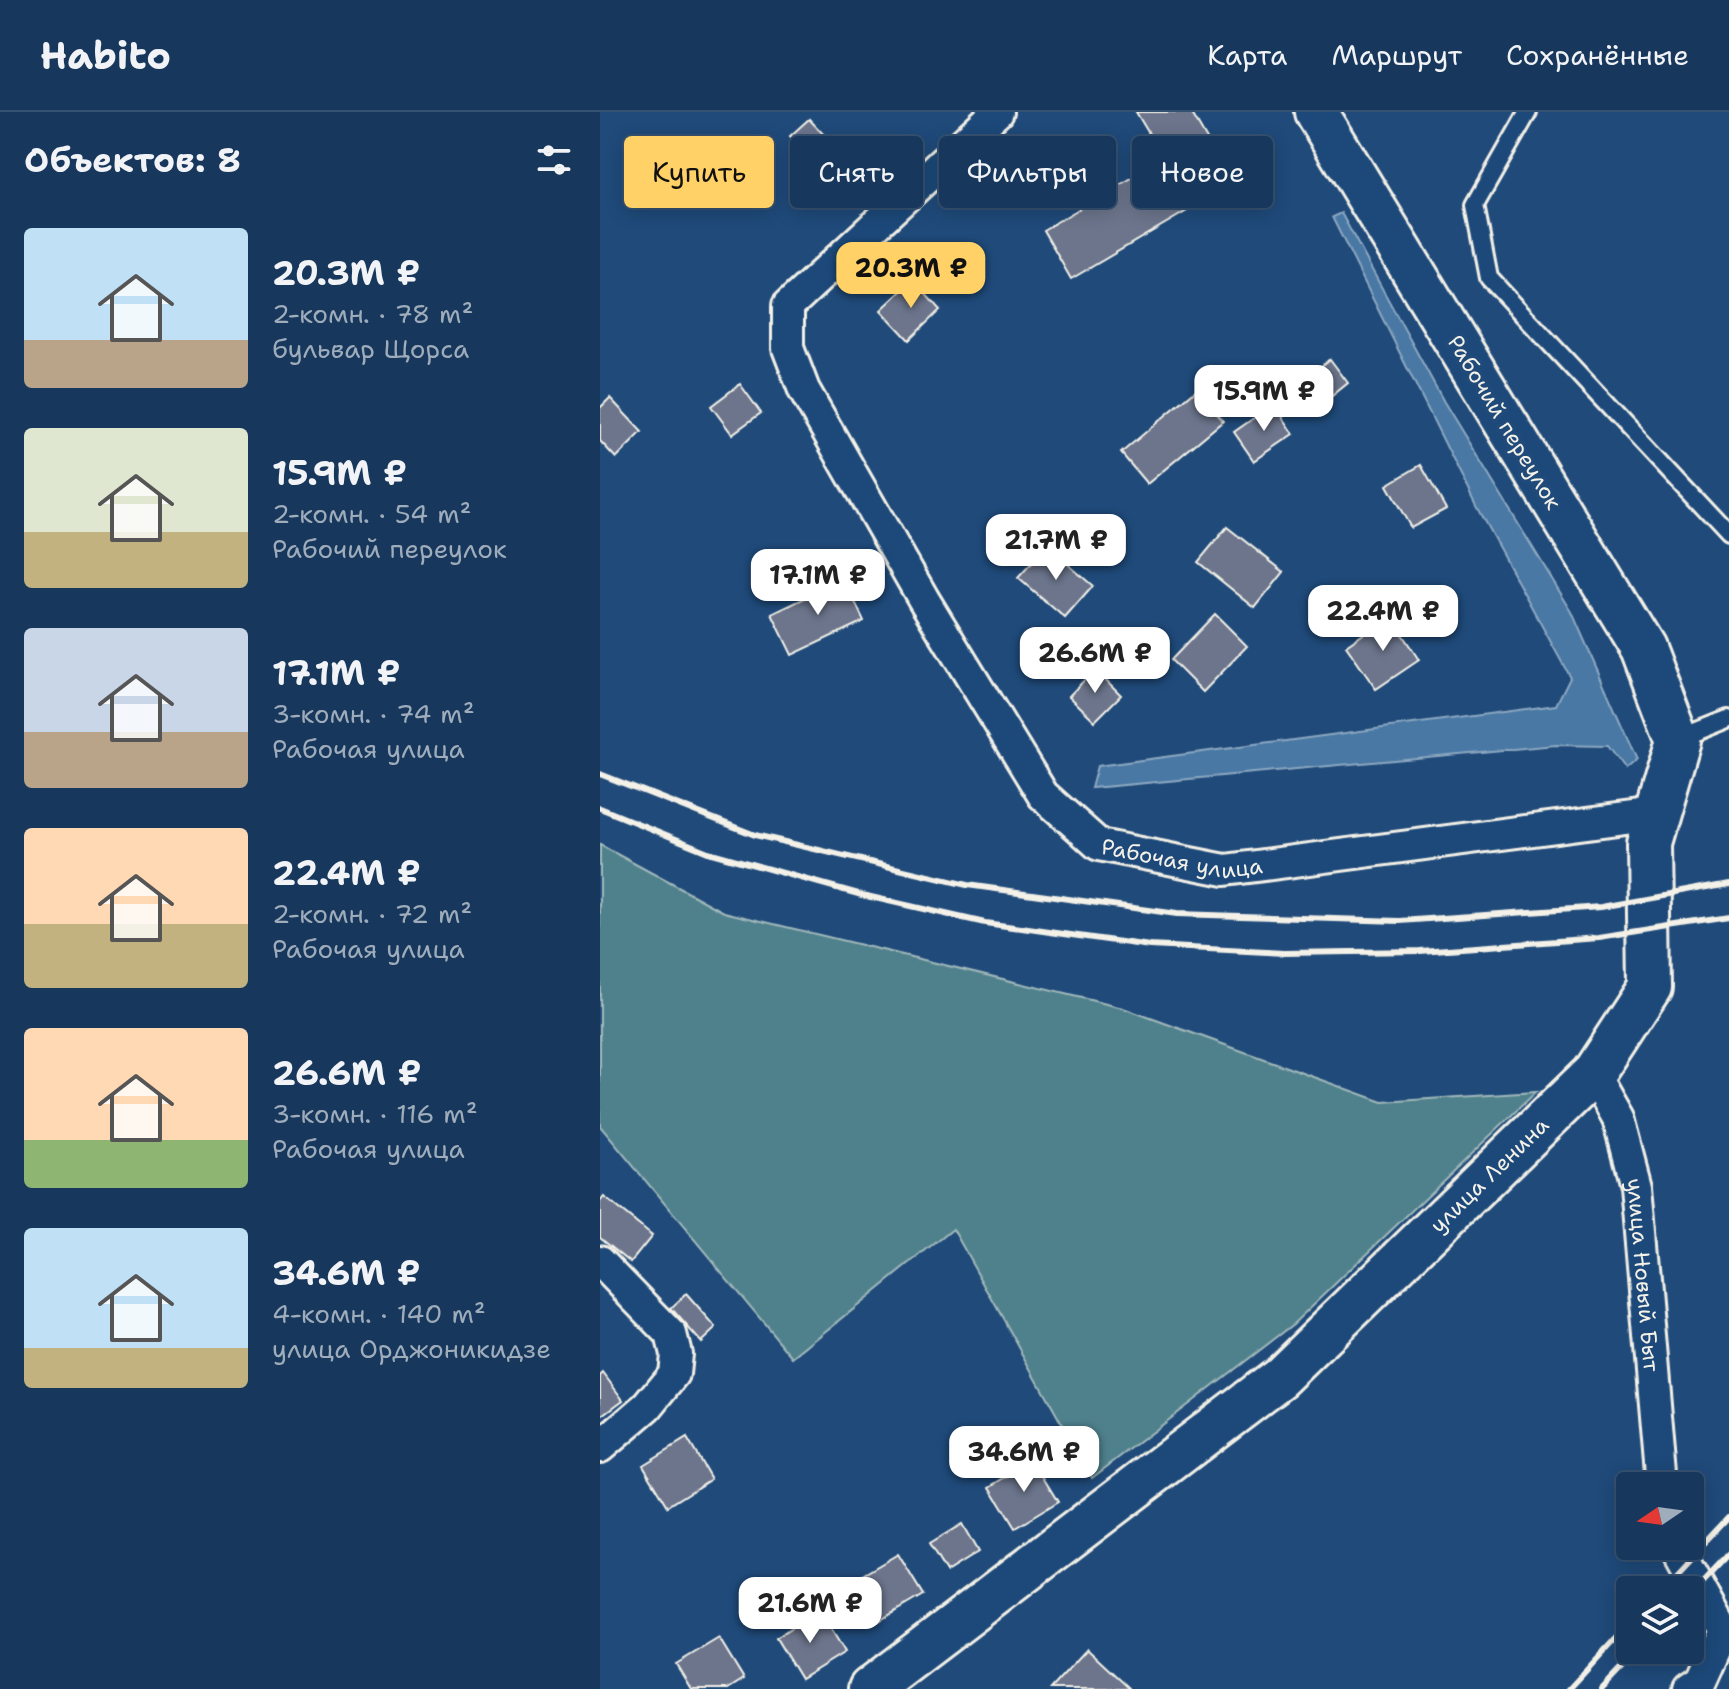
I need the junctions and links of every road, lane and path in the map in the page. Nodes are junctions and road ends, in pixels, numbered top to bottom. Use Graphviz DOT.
graph roads {
  1 [pos="997,112"];
  2 [pos="1316,112"];
  3 [pos="1528,112"];
  4 [pos="1729,535"];
  5 [pos="1729,719"];
  6 [pos="1678,740"];
  7 [pos="1656,814"];
  8 [pos="1593,1074"];
  9 [pos="600,1261"];
  10 [pos="600,1447"];
  11 [pos="1661,1472"];
  12 [pos="1685,1560"];
  13 [pos="870,1689"];
  14 [pos="1688,1689"];
  1 -- 7 [label="street, Рабочая улица"];
  2 -- 6 [label="street, Рабочий переулок"];
  3 -- 4 [label="lane"];
  5 -- 6 [label="lane"];
  6 -- 7 [label="street, улица Ленина"];
  7 -- 8 [label="street, улица Ленина"];
  8 -- 11 [label="street, улица Новый Быт"];
  8 -- 13 [label="street, улица Ленина"];
  9 -- 10 [label="street"];
  12 -- 14 [label="street"];
}
